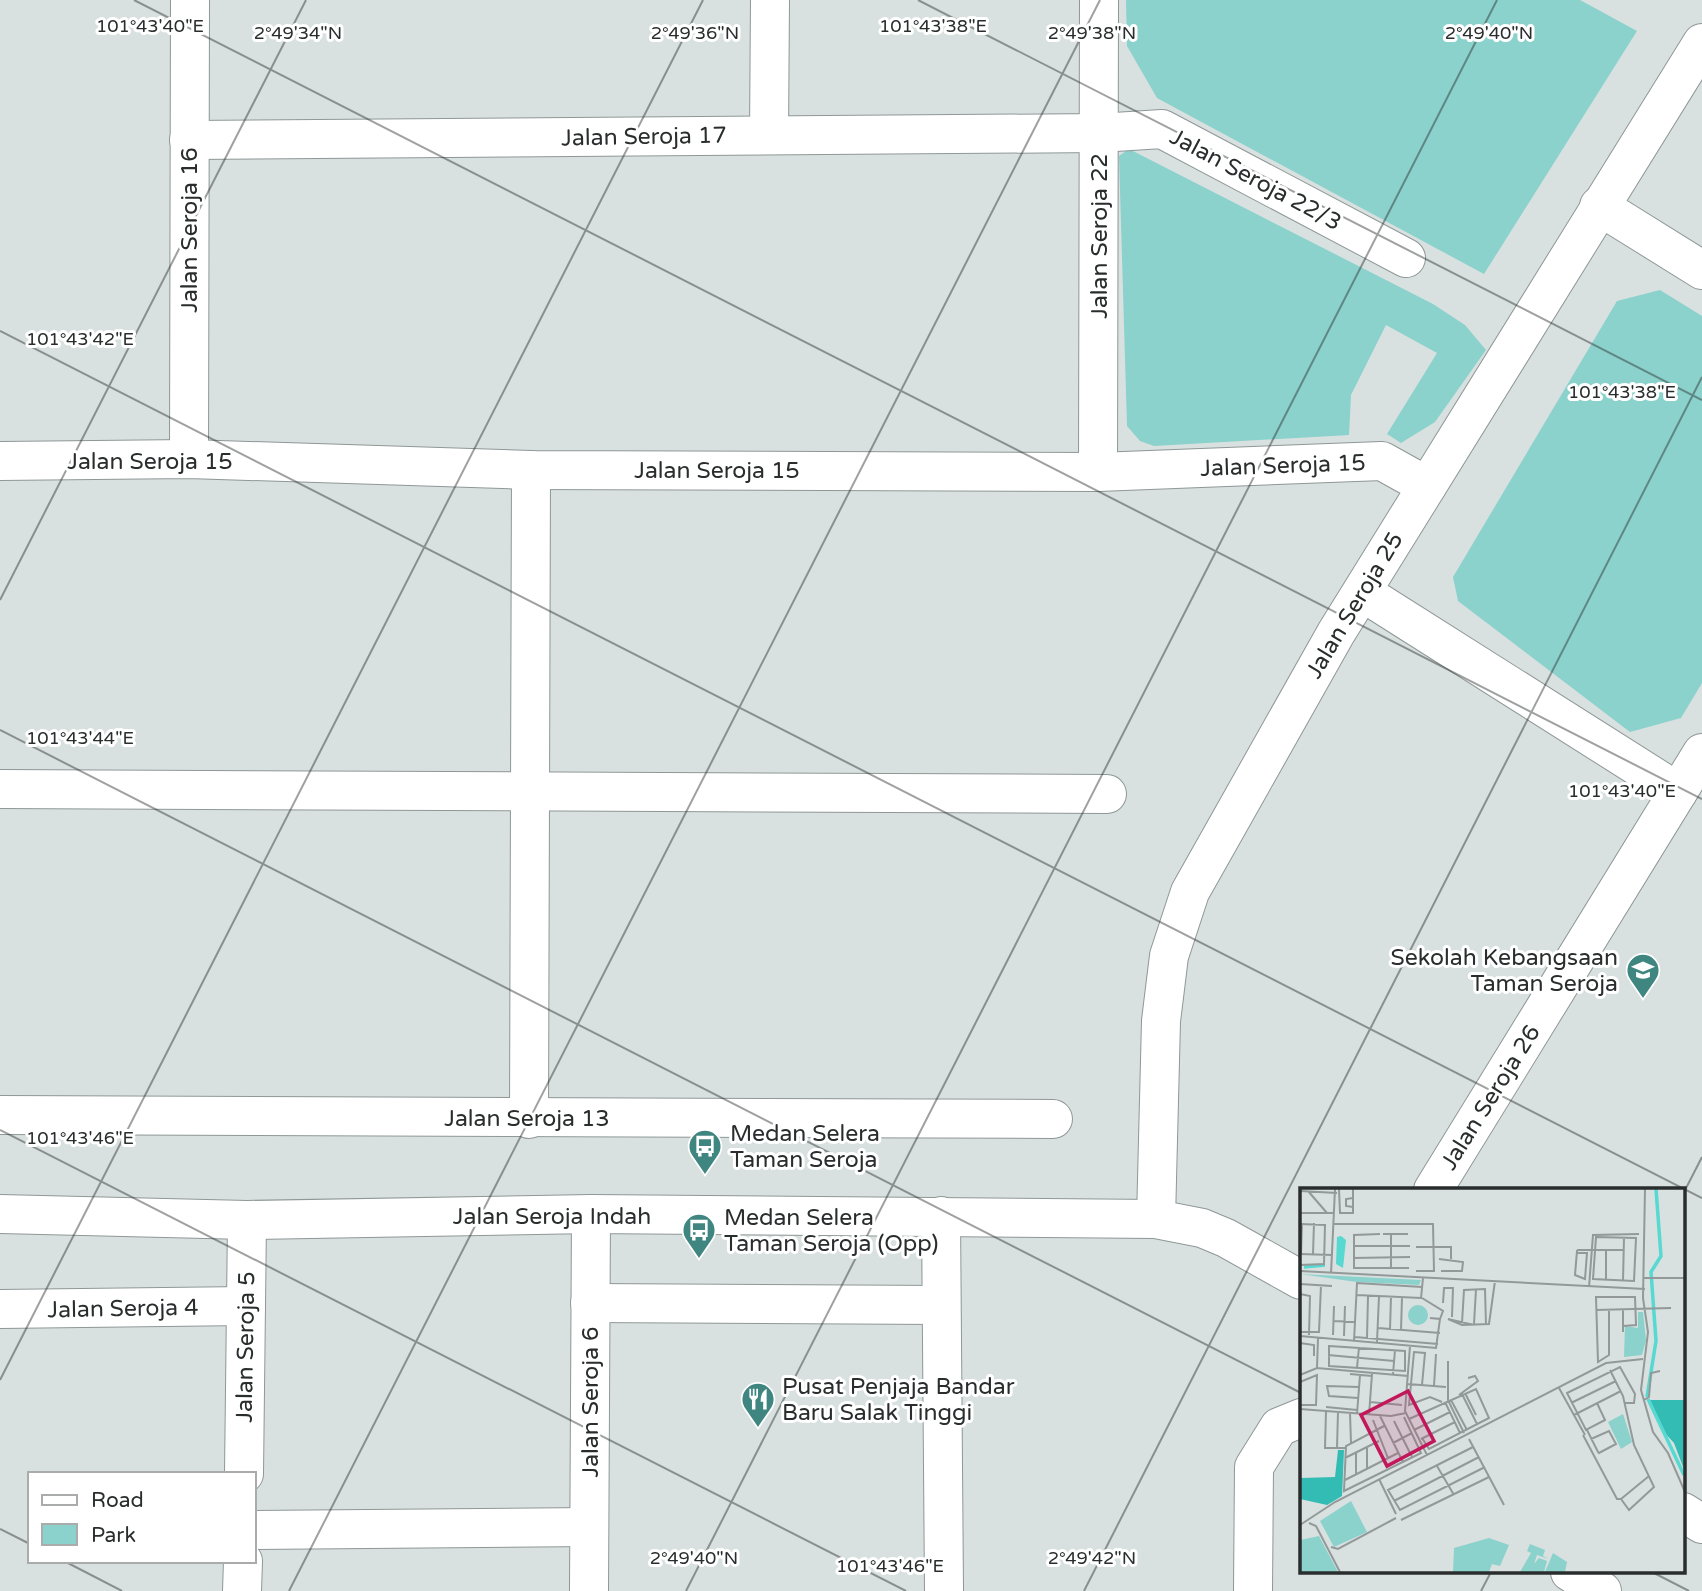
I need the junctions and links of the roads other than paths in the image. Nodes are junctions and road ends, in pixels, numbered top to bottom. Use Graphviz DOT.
graph roads {
  1 [pos="190,0"];
  2 [pos="770,0"];
  3 [pos="1099,0"];
  4 [pos="1702,43"];
  5 [pos="1099,133"];
  6 [pos="769,135"];
  7 [pos="190,140"];
  8 [pos="1599,206"];
  9 [pos="1406,258"];
  10 [pos="1702,270"];
  11 [pos="189,459"];
  12 [pos="0,461"];
  13 [pos="531,470"];
  14 [pos="1098,472"];
  15 [pos="1427,486"];
  16 [pos="1362,592"];
  17 [pos="1702,753"];
  18 [pos="0,789"];
  19 [pos="531,791"];
  20 [pos="1678,792"];
  21 [pos="1107,794"];
  22 [pos="0,1115"];
  23 [pos="529,1119"];
  24 [pos="1053,1119"];
  25 [pos="1434,1188"];
  26 [pos="0,1214"];
  27 [pos="591,1214"];
  28 [pos="941,1216"];
  29 [pos="1156,1219"];
  30 [pos="247,1220"];
  31 [pos="1300,1279"];
  32 [pos="590,1303"];
  33 [pos="941,1305"];
  34 [pos="246,1306"];
  35 [pos="0,1309"];
  36 [pos="1300,1418"];
  37 [pos="244,1472"];
  38 [pos="1684,1513"];
  39 [pos="1702,1524"];
  40 [pos="589,1527"];
  41 [pos="256,1530"];
  42 [pos="243,1563"];
  43 [pos="1573,1574"];
  44 [pos="242,1591"];
  45 [pos="589,1591"];
  46 [pos="944,1591"];
  47 [pos="1253,1591"];
  48 [pos="1602,1591"];
  1 -- 7 [label="street, Jalan Seroja 16"];
  2 -- 6 [label="street"];
  3 -- 5 [label="street, Jalan Seroja 22"];
  4 -- 8 [label="street, Jalan Seroja 25"];
  5 -- 6 [label="street, Jalan Seroja 17"];
  5 -- 9 [label="street, Jalan Seroja 22/3"];
  5 -- 14 [label="street, Jalan Seroja 22"];
  6 -- 7 [label="street, Jalan Seroja 17"];
  7 -- 11 [label="street, Jalan Seroja 16"];
  8 -- 10 [label="street"];
  8 -- 15 [label="street, Jalan Seroja 25"];
  11 -- 12 [label="street, Jalan Seroja 15"];
  11 -- 13 [label="street, Jalan Seroja 15"];
  13 -- 14 [label="street, Jalan Seroja 15"];
  13 -- 19 [label="street"];
  14 -- 15 [label="street, Jalan Seroja 15"];
  15 -- 16 [label="street, Jalan Seroja 25"];
  16 -- 20 [label="street"];
  16 -- 29 [label="street, Jalan Seroja 25"];
  17 -- 20 [label="street, Jalan Seroja 26"];
  18 -- 19 [label="street"];
  19 -- 21 [label="street"];
  19 -- 23 [label="street"];
  20 -- 25 [label="street, Jalan Seroja 26"];
  22 -- 23 [label="street, Jalan Seroja 13"];
  23 -- 24 [label="street, Jalan Seroja 13"];
  26 -- 30 [label="street, Jalan Seroja Indah"];
  27 -- 28 [label="street, Jalan Seroja Indah"];
  27 -- 30 [label="street, Jalan Seroja Indah"];
  27 -- 32 [label="street, Jalan Seroja 6"];
  28 -- 29 [label="street, Jalan Seroja Indah"];
  28 -- 33 [label="street"];
  29 -- 31 [label="street, Jalan Seroja Indah"];
  30 -- 34 [label="street, Jalan Seroja 5"];
  32 -- 33 [label="street"];
  32 -- 40 [label="street, Jalan Seroja 6"];
  33 -- 46 [label="street"];
  34 -- 35 [label="street, Jalan Seroja 4"];
  34 -- 37 [label="street, Jalan Seroja 5"];
  36 -- 47 [label="street"];
  38 -- 39 [label="street"];
  40 -- 41 [label="street"];
  40 -- 45 [label="street, Jalan Seroja 6"];
  42 -- 44 [label="street"];
  43 -- 48 [label="street"];
}
